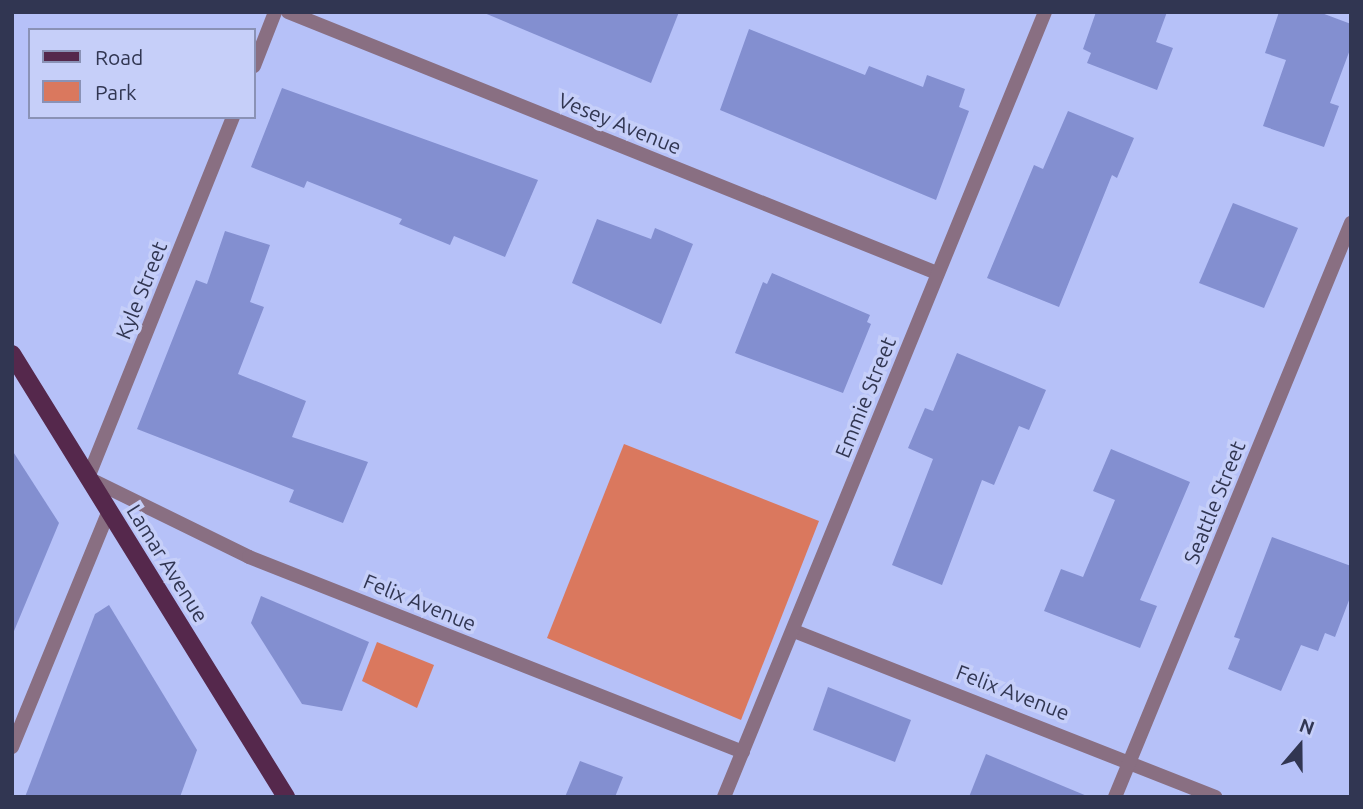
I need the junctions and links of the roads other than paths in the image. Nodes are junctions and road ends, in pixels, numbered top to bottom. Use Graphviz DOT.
graph roads {
  1 [pos="275,12"];
  2 [pos="288,12"];
  3 [pos="1045,12"];
  4 [pos="256,61"];
  5 [pos="232,119"];
  6 [pos="1351,223"];
  7 [pos="937,273"];
  8 [pos="12,354"];
  9 [pos="88,478"];
  10 [pos="109,511"];
  11 [pos="794,631"];
  12 [pos="12,747"];
  13 [pos="743,752"];
  14 [pos="1130,761"];
  15 [pos="286,797"];
  16 [pos="724,797"];
  17 [pos="1115,797"];
  18 [pos="1215,797"];
  1 -- 4 [label="street"];
  2 -- 7 [label="street, Vesey Avenue"];
  3 -- 7 [label="street, Emmie Street"];
  5 -- 9 [label="street, Kyle Street"];
  6 -- 14 [label="street, Seattle Street"];
  7 -- 11 [label="street, Emmie Street"];
  8 -- 9 [label="main road, Lamar Avenue"];
  9 -- 10 [label="main road, Lamar Avenue"];
  9 -- 13 [label="street, Felix Avenue"];
  10 -- 12 [label="street"];
  10 -- 15 [label="main road, Lamar Avenue"];
  11 -- 13 [label="street, Emmie Street"];
  11 -- 14 [label="street, Felix Avenue"];
  13 -- 16 [label="street, Emmie Street"];
  14 -- 17 [label="street, Seattle Street"];
  14 -- 18 [label="street, Felix Avenue"];
}
